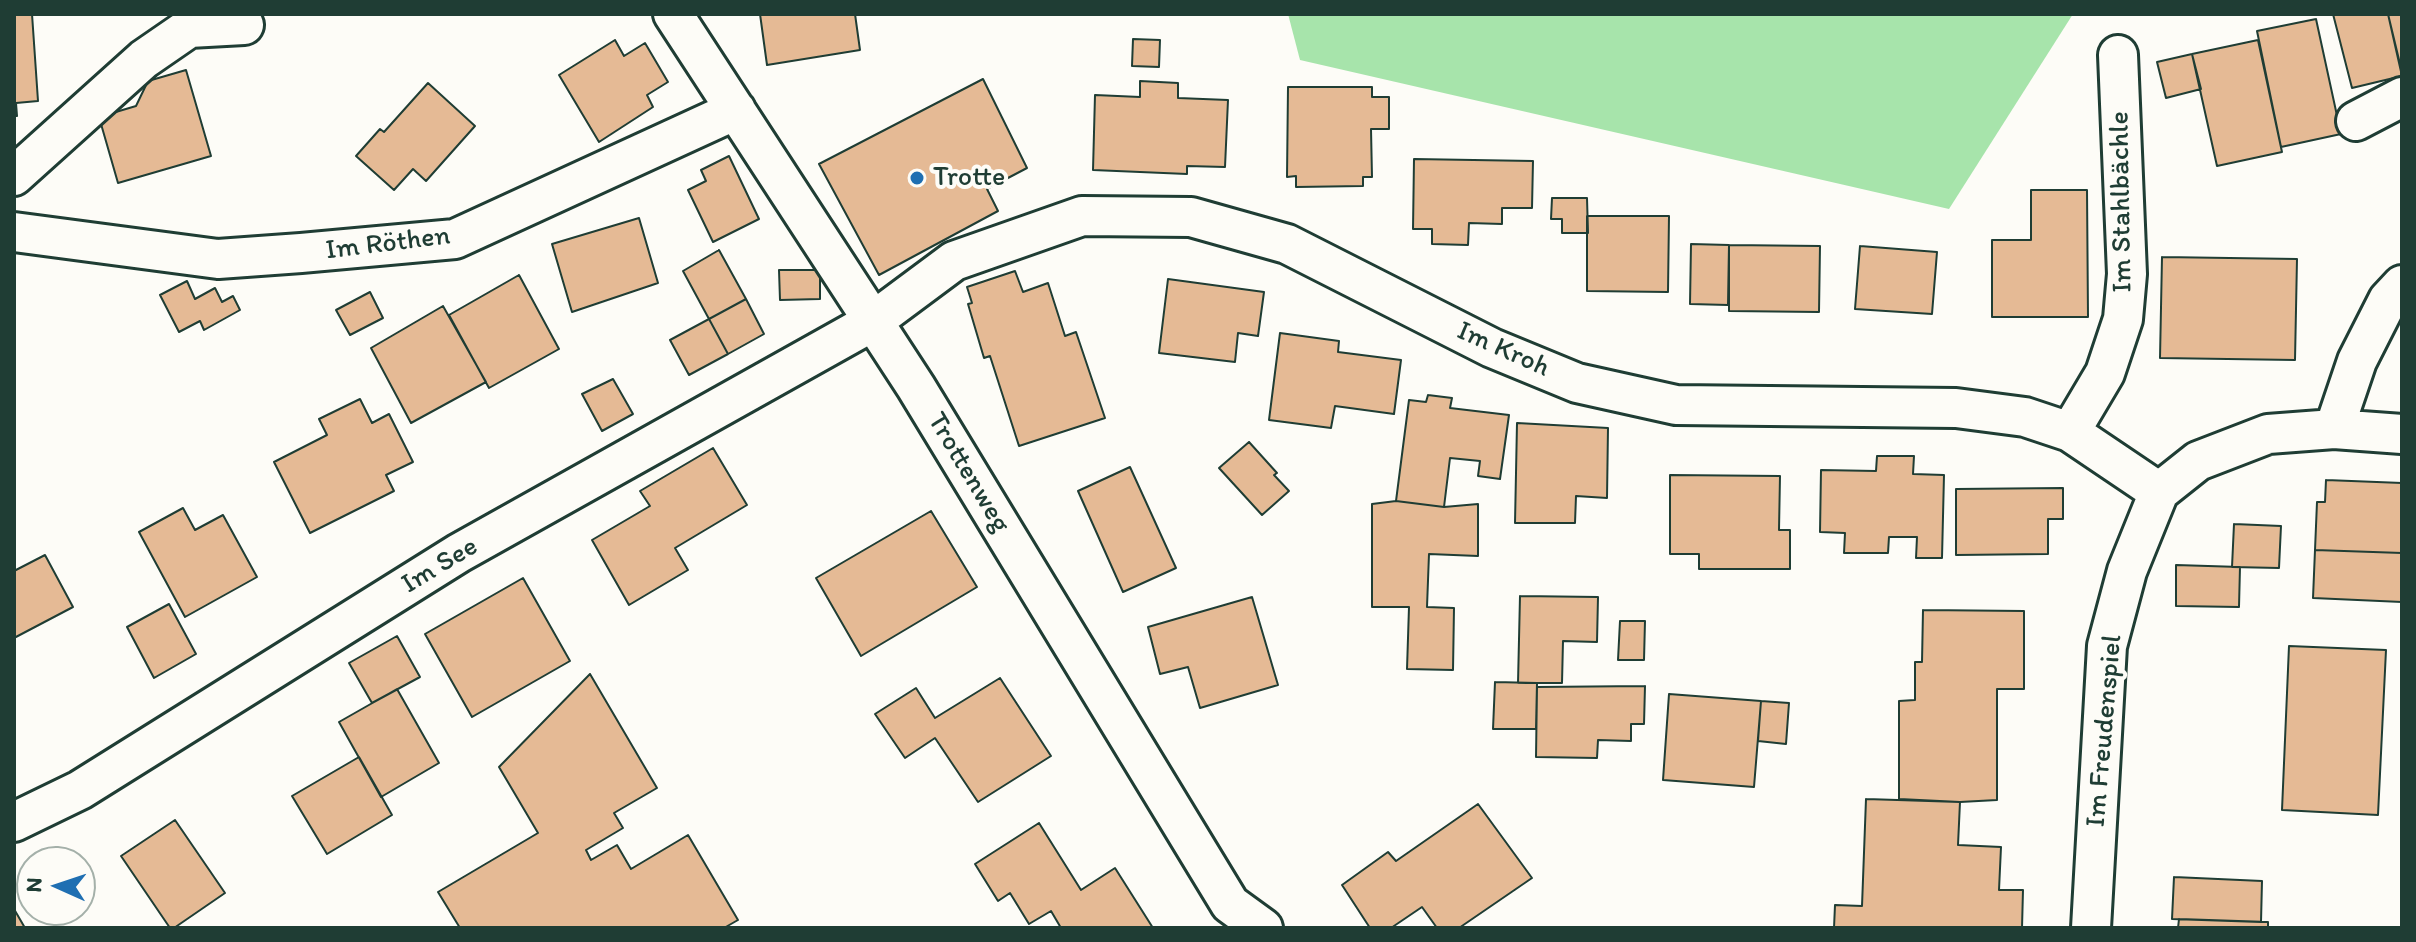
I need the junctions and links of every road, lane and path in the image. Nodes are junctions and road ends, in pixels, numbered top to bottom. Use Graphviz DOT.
graph roads {
  1 [pos="673,14"];
  2 [pos="244,25"];
  3 [pos="2118,55"];
  4 [pos="2402,97"];
  5 [pos="736,110"];
  6 [pos="2356,121"];
  7 [pos="14,176"];
  8 [pos="14,232"];
  9 [pos="2402,285"];
  10 [pos="872,322"];
  11 [pos="2334,429"];
  12 [pos="2070,432"];
  13 [pos="2402,434"];
  14 [pos="2159,492"];
  15 [pos="14,822"];
  16 [pos="1263,928"];
  17 [pos="2091,928"];
  1 -- 5 [label="street, Trottenweg"];
  2 -- 7 [label="street"];
  3 -- 12 [label="street, Im Stahlbächle"];
  4 -- 6 [label="street"];
  5 -- 8 [label="street, Im Röthen"];
  5 -- 10 [label="street, Trottenweg"];
  9 -- 11 [label="street"];
  10 -- 12 [label="street, Im Kroh"];
  10 -- 15 [label="street, Im See"];
  10 -- 16 [label="street, Trottenweg"];
  11 -- 13 [label="street, Im Freudenspiel"];
  11 -- 14 [label="street, Im Freudenspiel"];
  12 -- 14 [label="street, Im Kroh"];
  14 -- 17 [label="street, Im Freudenspiel"];
}
